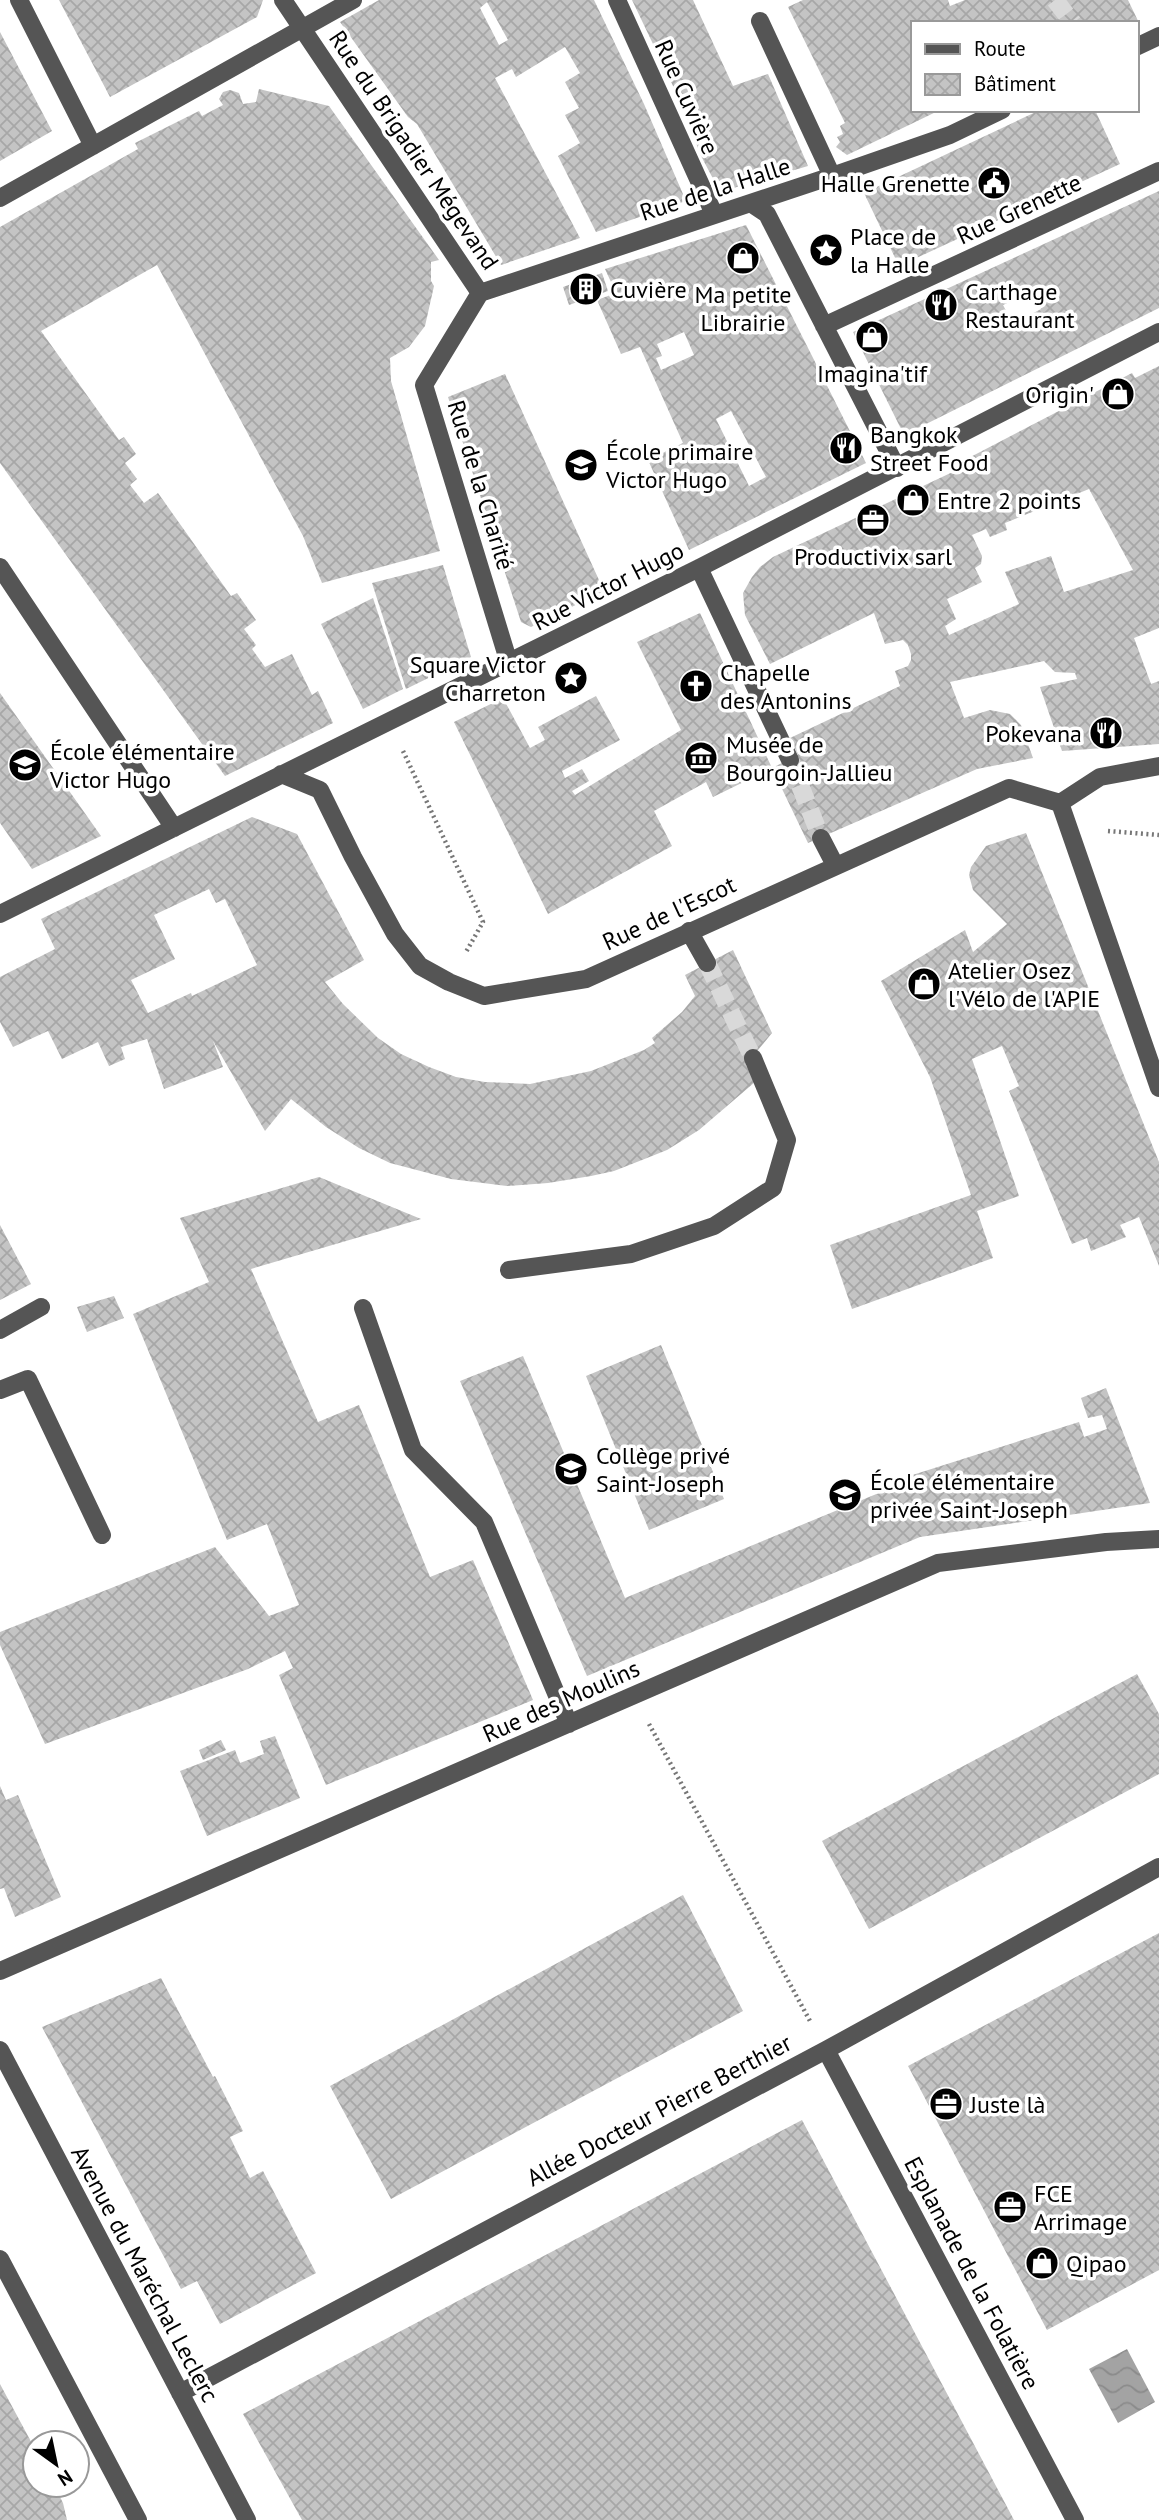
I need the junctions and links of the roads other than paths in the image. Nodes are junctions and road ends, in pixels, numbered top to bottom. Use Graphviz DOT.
graph roads {
  1 [pos="19,0"];
  2 [pos="284,0"];
  3 [pos="353,0"];
  4 [pos="619,5"];
  5 [pos="760,21"];
  6 [pos="303,29"];
  7 [pos="1159,36"];
  8 [pos="1138,46"];
  9 [pos="998,112"];
  10 [pos="93,146"];
  11 [pos="1159,171"];
  12 [pos="832,176"];
  13 [pos="0,198"];
  14 [pos="751,204"];
  15 [pos="714,214"];
  16 [pos="480,293"];
  17 [pos="824,326"];
  18 [pos="1159,332"];
  19 [pos="897,468"];
  20 [pos="0,567"];
  21 [pos="699,568"];
  22 [pos="509,663"];
  23 [pos="790,760"];
  24 [pos="1159,766"];
  25 [pos="281,774"];
  26 [pos="1060,803"];
  27 [pos="174,828"];
  28 [pos="821,838"];
  29 [pos="835,865"];
  30 [pos="0,914"];
  31 [pos="689,931"];
  32 [pos="707,963"];
  33 [pos="752,1058"];
  34 [pos="1159,1088"];
  35 [pos="509,1270"];
  36 [pos="41,1307"];
  37 [pos="363,1308"];
  38 [pos="0,1330"];
  39 [pos="0,1390"];
  40 [pos="102,1535"];
  41 [pos="1159,1539"];
  42 [pos="569,1724"];
  43 [pos="1159,1867"];
  44 [pos="0,1971"];
  45 [pos="826,2049"];
  46 [pos="0,2050"];
  47 [pos="0,2259"];
  48 [pos="180,2393"];
  49 [pos="138,2520"];
  50 [pos="247,2520"];
  51 [pos="1075,2520"];
  1 -- 10 [label="street"];
  2 -- 6 [label="street, Rue du Brigadier Mégevand"];
  3 -- 6 [label="street"];
  4 -- 15 [label="street, Rue Cuvière"];
  5 -- 12 [label="street"];
  6 -- 10 [label="street"];
  6 -- 16 [label="street, Rue du Brigadier Mégevand"];
  7 -- 8 [label="street"];
  9 -- 12 [label="street, Rue de la Halle"];
  10 -- 13 [label="street"];
  11 -- 17 [label="street, Rue Grenette"];
  12 -- 14 [label="street, Rue de la Halle"];
  14 -- 15 [label="street, Rue de la Halle"];
  14 -- 17 [label="street"];
  15 -- 16 [label="street, Rue de la Halle"];
  16 -- 22 [label="street, Rue de la Charité"];
  17 -- 19 [label="street"];
  18 -- 19 [label="street, Rue Victor Hugo"];
  19 -- 21 [label="street, Rue Victor Hugo"];
  20 -- 27 [label="street"];
  21 -- 22 [label="street, Rue Victor Hugo"];
  21 -- 23 [label="street"];
  22 -- 25 [label="street, Rue Victor Hugo"];
  24 -- 26 [label="street"];
  25 -- 27 [label="street, Rue Victor Hugo"];
  25 -- 31 [label="street, Rue de l'Escot"];
  26 -- 29 [label="street, Rue de l'Escot"];
  26 -- 34 [label="street"];
  27 -- 30 [label="street, Rue Victor Hugo"];
  28 -- 29 [label="street"];
  29 -- 31 [label="street, Rue de l'Escot"];
  31 -- 32 [label="street"];
  33 -- 35 [label="street"];
  36 -- 38 [label="street"];
  37 -- 42 [label="street"];
  39 -- 40 [label="street"];
  41 -- 42 [label="street, Rue des Moulins"];
  42 -- 44 [label="street, Rue des Moulins"];
  43 -- 45 [label="street, Allée Docteur Pierre Berthier"];
  45 -- 48 [label="street, Allée Docteur Pierre Berthier"];
  45 -- 51 [label="street, Esplanade de la Folatière"];
  46 -- 48 [label="street, Avenue du Maréchal Leclerc"];
  47 -- 49 [label="street"];
  48 -- 50 [label="street, Avenue du Maréchal Leclerc"];
}
